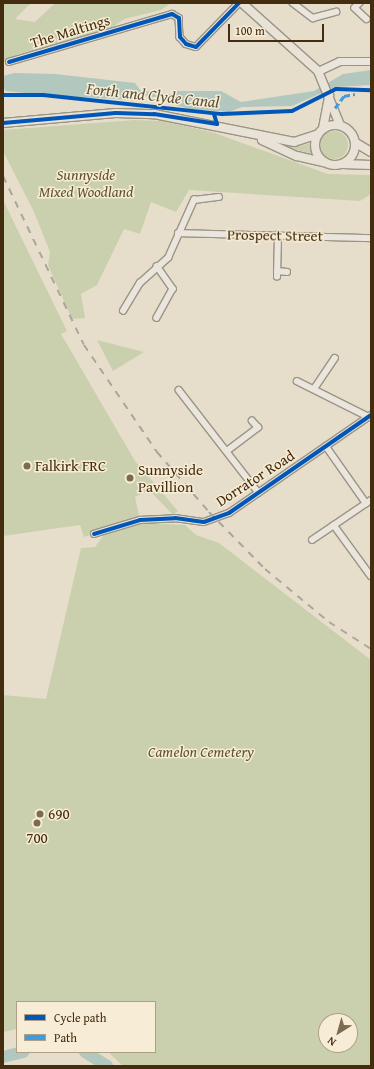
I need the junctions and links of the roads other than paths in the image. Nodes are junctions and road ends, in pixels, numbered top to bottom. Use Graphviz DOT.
graph roads {
  1 [pos="241,3"];
  2 [pos="293,3"];
  3 [pos="360,3"];
  4 [pos="336,12"];
  5 [pos="367,19"];
  6 [pos="371,61"];
  7 [pos="9,62"];
  8 [pos="318,71"];
  9 [pos="329,94"];
  10 [pos="3,123"];
  11 [pos="340,125"];
  12 [pos="321,131"];
  13 [pos="258,137"];
  14 [pos="356,143"];
  15 [pos="371,152"];
  16 [pos="323,162"];
  17 [pos="343,164"];
  18 [pos="371,165"];
  19 [pos="219,198"];
  20 [pos="178,233"];
  21 [pos="278,236"];
  22 [pos="371,238"];
  23 [pos="157,266"];
  24 [pos="287,272"];
  25 [pos="123,311"];
  26 [pos="157,318"];
  27 [pos="334,358"];
  28 [pos="296,381"];
  29 [pos="314,389"];
  30 [pos="179,390"];
  31 [pos="370,416"];
  32 [pos="252,421"];
  33 [pos="326,446"];
  34 [pos="227,451"];
  35 [pos="259,493"];
  36 [pos="368,501"];
  37 [pos="334,525"];
  38 [pos="94,534"];
  39 [pos="312,540"];
  40 [pos="371,576"];
  1 -- 7 [label="street, The Maltings"];
  1 -- 8 [label="main road"];
  2 -- 4 [label="street"];
  3 -- 5 [label="street"];
  6 -- 8 [label="main road"];
  8 -- 9 [label="main road"];
  9 -- 11 [label="main road"];
  9 -- 12 [label="main road"];
  10 -- 13 [label="main road"];
  11 -- 12 [label="main road"];
  11 -- 14 [label="main road"];
  12 -- 13 [label="main road"];
  12 -- 16 [label="main road"];
  13 -- 16 [label="main road"];
  14 -- 15 [label="main road"];
  14 -- 17 [label="main road"];
  16 -- 17 [label="main road"];
  17 -- 18 [label="main road"];
  19 -- 20 [label="street"];
  20 -- 21 [label="street, Prospect Street"];
  20 -- 23 [label="street"];
  21 -- 22 [label="street, Prospect Street"];
  21 -- 24 [label="street"];
  23 -- 25 [label="street"];
  23 -- 26 [label="street"];
  27 -- 29 [label="street"];
  28 -- 29 [label="street"];
  29 -- 31 [label="street"];
  30 -- 34 [label="street"];
  31 -- 33 [label="street, Dorrator Road"];
  32 -- 34 [label="street"];
  33 -- 35 [label="street, Dorrator Road"];
  33 -- 36 [label="street"];
  34 -- 35 [label="street"];
  35 -- 38 [label="street, Dorrator Road"];
  36 -- 37 [label="street"];
  37 -- 39 [label="street"];
  37 -- 40 [label="street"];
}
